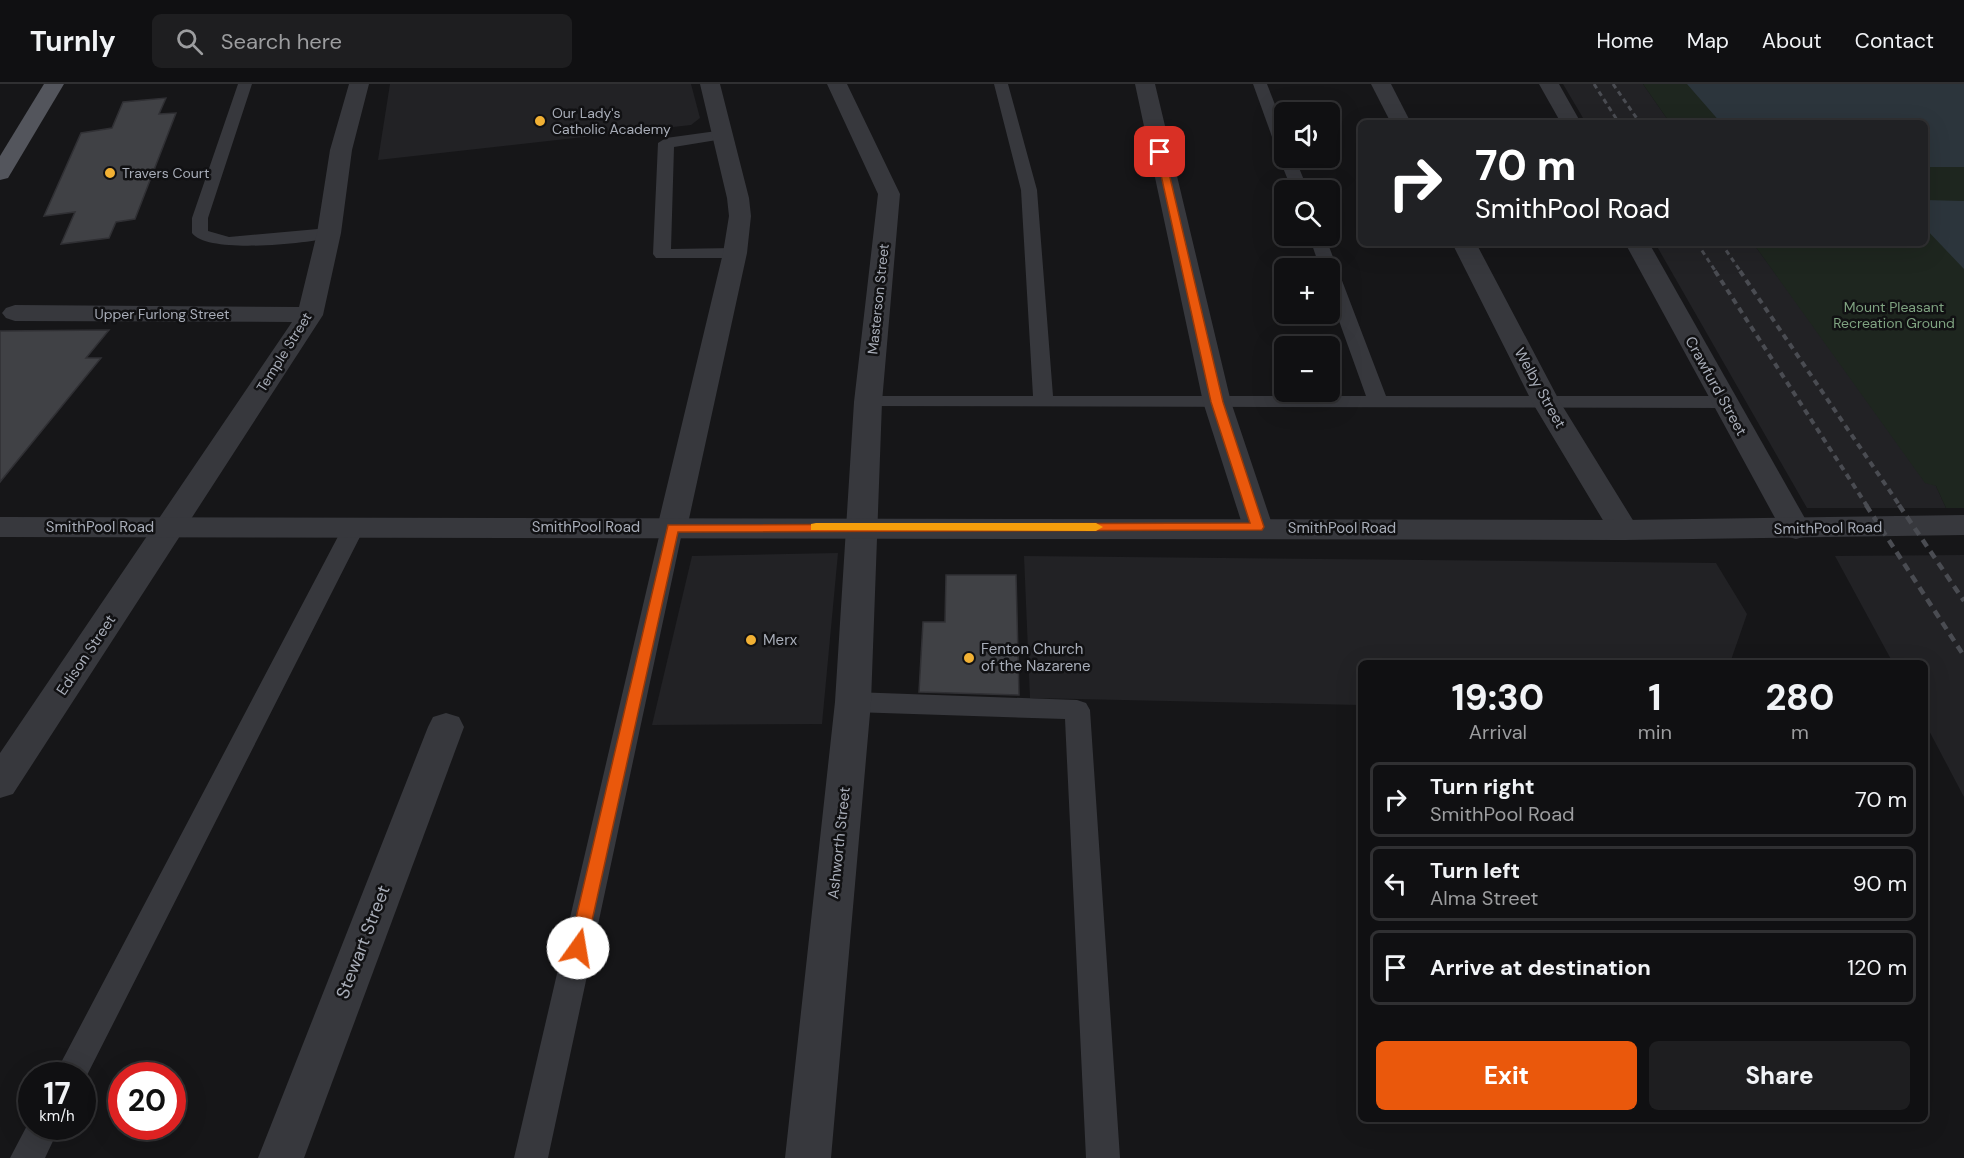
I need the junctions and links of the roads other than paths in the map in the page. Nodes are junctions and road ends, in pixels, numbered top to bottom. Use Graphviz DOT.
graph roads {
  1 [pos="54,84"];
  2 [pos="245,84"];
  3 [pos="359,84"];
  4 [pos="710,84"];
  5 [pos="837,84"];
  6 [pos="1001,84"];
  7 [pos="1145,84"];
  8 [pos="1260,84"];
  9 [pos="1381,84"];
  10 [pos="1549,84"];
  11 [pos="1399,120"];
  12 [pos="1568,120"];
  13 [pos="1274,121"];
  14 [pos="724,135"];
  15 [pos="0,173"];
  16 [pos="329,233"];
  17 [pos="1321,246"];
  18 [pos="1466,246"];
  19 [pos="1639,246"];
  20 [pos="735,253"];
  21 [pos="15,314"];
  22 [pos="310,315"];
  23 [pos="868,402"];
  24 [pos="1043,402"];
  25 [pos="1217,402"];
  26 [pos="1546,402"];
  27 [pos="1725,402"];
  28 [pos="1379,403"];
  29 [pos="1961,525"];
  30 [pos="862,526"];
  31 [pos="0,527"];
  32 [pos="171,527"];
  33 [pos="354,527"];
  34 [pos="1258,527"];
  35 [pos="672,528"];
  36 [pos="1807,529"];
  37 [pos="1624,530"];
  38 [pos="853,702"];
  39 [pos="446,727"];
  40 [pos="0,783"];
  41 [pos="77,1062"];
  42 [pos="37,1140"];
  43 [pos="27,1158"];
  44 [pos="281,1158"];
  45 [pos="531,1158"];
  46 [pos="808,1158"];
  47 [pos="1103,1158"];
  1 -- 15 [label="main road"];
  2 -- 16 [label="lane"];
  3 -- 16 [label="street, Temple Street"];
  4 -- 14 [label="street"];
  5 -- 23 [label="street, Masterson Street"];
  6 -- 24 [label="lane"];
  7 -- 25 [label="street"];
  8 -- 13 [label="lane"];
  9 -- 11 [label="street"];
  10 -- 12 [label="street"];
  14 -- 20 [label="street"];
  14 -- 20 [label="lane"];
  16 -- 22 [label="street, Temple Street"];
  17 -- 28 [label="lane"];
  18 -- 26 [label="street, Welby Street"];
  19 -- 27 [label="street, Crawfurd Street"];
  20 -- 35 [label="street"];
  21 -- 22 [label="street, Upper Furlong Street"];
  22 -- 32 [label="street, Temple Street"];
  23 -- 24 [label="lane"];
  23 -- 30 [label="street, Masterson Street"];
  24 -- 25 [label="lane"];
  25 -- 28 [label="lane"];
  25 -- 34 [label="street"];
  26 -- 27 [label="lane"];
  26 -- 28 [label="lane"];
  26 -- 37 [label="street, Welby Street"];
  27 -- 36 [label="street, Crawfurd Street"];
  29 -- 36 [label="street, SmithPool Road"];
  30 -- 34 [label="street, SmithPool Road"];
  30 -- 35 [label="street, SmithPool Road"];
  30 -- 38 [label="street, Ashworth Street"];
  31 -- 32 [label="street, SmithPool Road"];
  32 -- 33 [label="street, SmithPool Road"];
  32 -- 40 [label="street, Edison Street"];
  33 -- 35 [label="street, SmithPool Road"];
  33 -- 41 [label="lane"];
  34 -- 37 [label="street, SmithPool Road"];
  35 -- 45 [label="lane"];
  36 -- 37 [label="street, SmithPool Road"];
  38 -- 46 [label="street, Ashworth Street"];
  38 -- 47 [label="lane"];
  39 -- 44 [label="street, Stewart Street"];
  42 -- 43 [label="lane"];
}
